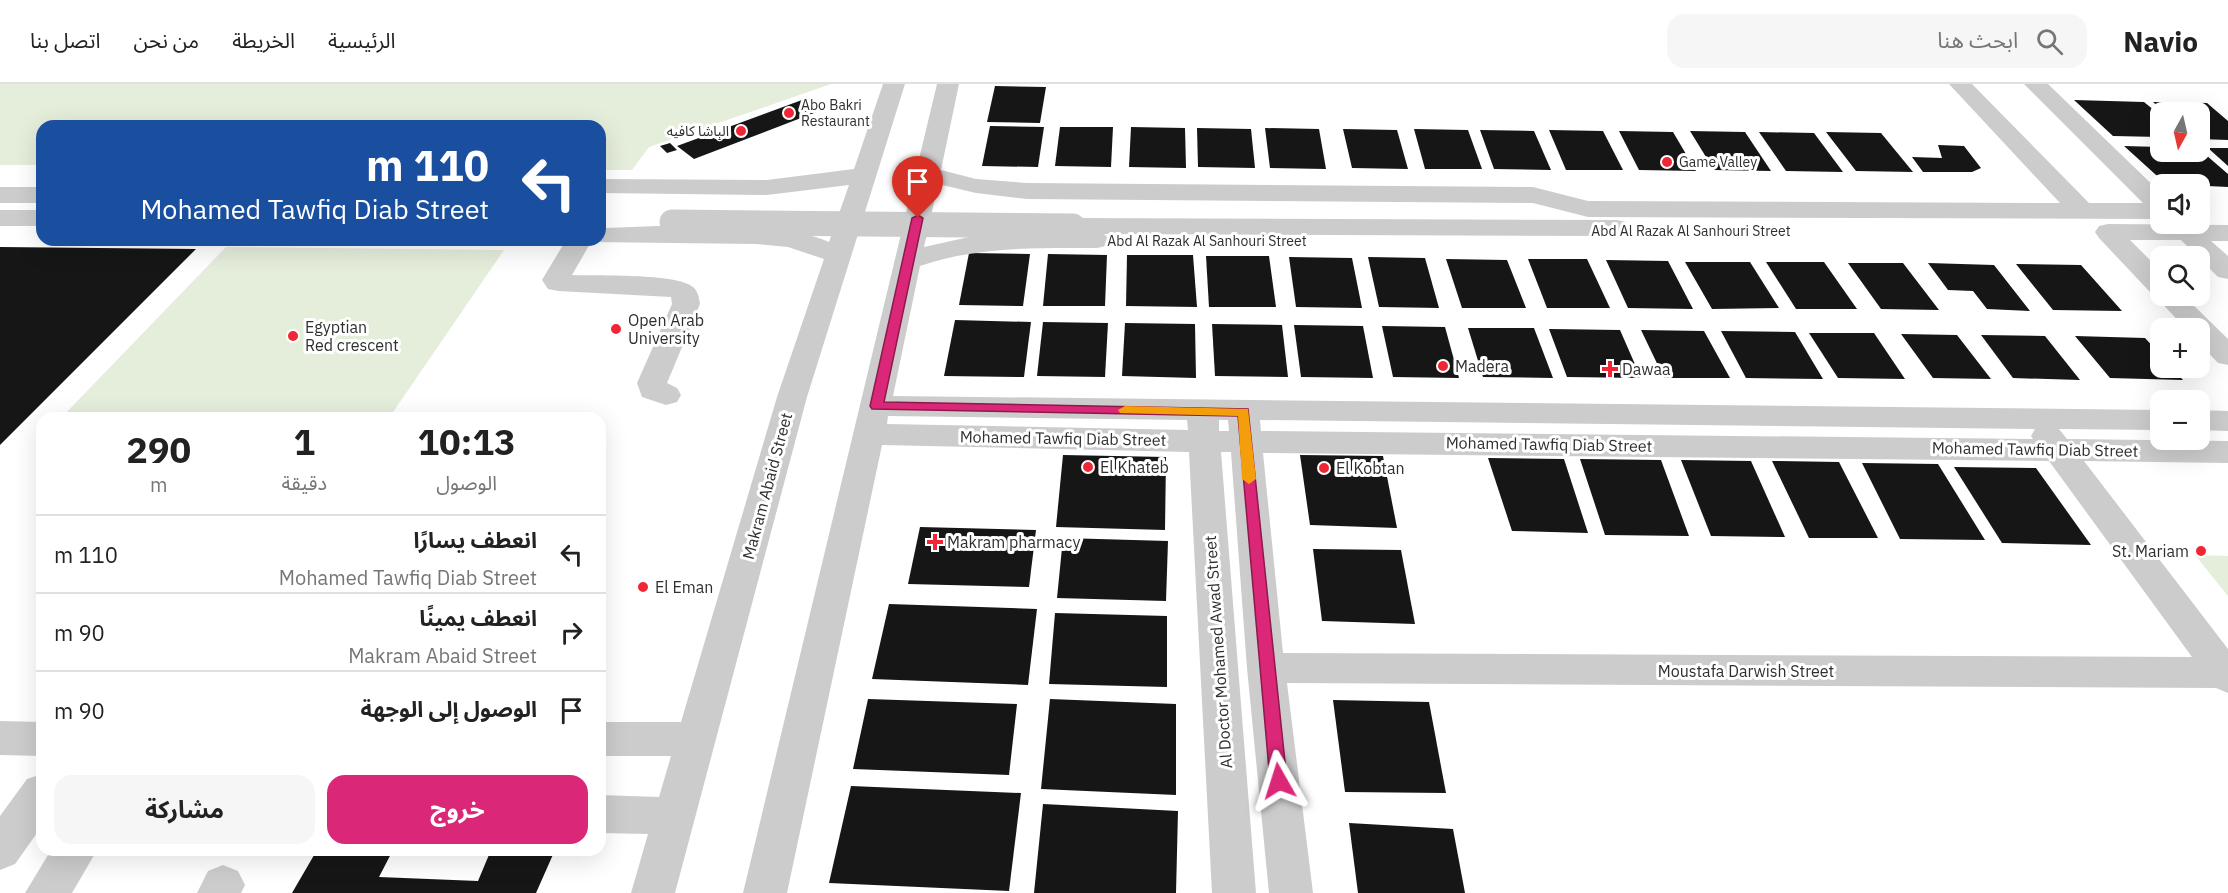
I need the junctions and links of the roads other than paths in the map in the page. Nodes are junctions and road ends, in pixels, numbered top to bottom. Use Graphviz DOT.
graph roads {
  1 [pos="894,84"];
  2 [pos="948,84"];
  3 [pos="1960,84"];
  4 [pos="2035,84"];
  5 [pos="865,174"];
  6 [pos="929,174"];
  7 [pos="606,186"];
  8 [pos="740,188"];
  9 [pos="1026,191"];
  10 [pos="0,195"];
  11 [pos="36,195"];
  12 [pos="2150,196"];
  13 [pos="606,202"];
  14 [pos="2082,211"];
  15 [pos="2150,211"];
  16 [pos="2228,212"];
  17 [pos="2210,217"];
  18 [pos="0,218"];
  19 [pos="36,218"];
  20 [pos="1590,219"];
  21 [pos="606,222"];
  22 [pos="2150,227"];
  23 [pos="2210,227"];
  24 [pos="2108,232"];
  25 [pos="2228,233"];
  26 [pos="2202,234"];
  27 [pos="606,236"];
  28 [pos="728,236"];
  29 [pos="1020,240"];
  30 [pos="576,246"];
  31 [pos="838,255"];
  32 [pos="907,262"];
  33 [pos="2228,271"];
  34 [pos="2150,276"];
  35 [pos="2179,306"];
  36 [pos="2228,356"];
  37 [pos="666,395"];
  38 [pos="2035,419"];
  39 [pos="873,420"];
  40 [pos="2150,420"];
  41 [pos="2210,420"];
  42 [pos="2228,421"];
  43 [pos="1203,426"];
  44 [pos="1245,427"];
  45 [pos="2057,449"];
  46 [pos="2228,452"];
  47 [pos="1266,668"];
  48 [pos="2227,675"];
  49 [pos="0,738"];
  50 [pos="36,739"];
  51 [pos="606,739"];
  52 [pos="697,739"];
  53 [pos="29,802"];
  54 [pos="606,814"];
  55 [pos="675,816"];
  56 [pos="0,850"];
  57 [pos="72,856"];
  58 [pos="47,893"];
  59 [pos="653,893"];
  60 [pos="765,893"];
  61 [pos="1234,893"];
  62 [pos="1291,893"];
  1 -- 5 [label="street, Makram Abaid Street"];
  2 -- 6 [label="street"];
  3 -- 14 [label="street"];
  4 -- 12 [label="street"];
  5 -- 8 [label="street"];
  5 -- 31 [label="street, Makram Abaid Street"];
  6 -- 9 [label="street, Abd Al Razak Al Sanhouri Street"];
  6 -- 32 [label="street"];
  7 -- 8 [label="street"];
  8 -- 28 [label="street"];
  9 -- 20 [label="street, Abd Al Razak Al Sanhouri Street"];
  9 -- 29 [label="street"];
  10 -- 11 [label="street"];
  13 -- 20 [label="street"];
  14 -- 15 [label="street, Abd Al Razak Al Sanhouri Street"];
  14 -- 20 [label="street, Abd Al Razak Al Sanhouri Street"];
  16 -- 17 [label="street, Abd Al Razak Al Sanhouri Street"];
  18 -- 19 [label="street"];
  20 -- 21 [label="street, bridge"];
  20 -- 24 [label="street, Abd Al Razak Al Sanhouri Street"];
  20 -- 29 [label="street, Abd Al Razak Al Sanhouri Street"];
  22 -- 24 [label="street, Abd Al Razak Al Sanhouri Street"];
  23 -- 25 [label="street, Abd Al Razak Al Sanhouri Street"];
  24 -- 34 [label="street"];
  26 -- 33 [label="street"];
  27 -- 28 [label="street"];
  28 -- 31 [label="street"];
  29 -- 32 [label="street, Abd Al Razak Al Sanhouri Street"];
  30 -- 37 [label="street"];
  31 -- 52 [label="street, Makram Abaid Street"];
  32 -- 39 [label="street"];
  35 -- 36 [label="street"];
  38 -- 40 [label="street, Mohamed Tawfiq Diab Street"];
  38 -- 44 [label="street, Mohamed Tawfiq Diab Street"];
  38 -- 45 [label="street"];
  39 -- 43 [label="street, Mohamed Tawfiq Diab Street"];
  39 -- 60 [label="street"];
  41 -- 42 [label="street"];
  43 -- 44 [label="street, Mohamed Tawfiq Diab Street"];
  43 -- 61 [label="street, Al Doctor Mohamed Awad Street"];
  44 -- 45 [label="street, Mohamed Tawfiq Diab Street"];
  44 -- 47 [label="street"];
  45 -- 46 [label="street, Mohamed Tawfiq Diab Street"];
  45 -- 48 [label="street"];
  47 -- 48 [label="street, Moustafa Darwish Street"];
  47 -- 62 [label="street"];
  49 -- 50 [label="street"];
  51 -- 52 [label="street"];
  52 -- 55 [label="street, Makram Abaid Street"];
  53 -- 56 [label="street"];
  54 -- 55 [label="street"];
  55 -- 59 [label="street, Makram Abaid Street"];
  57 -- 58 [label="street"];
}
